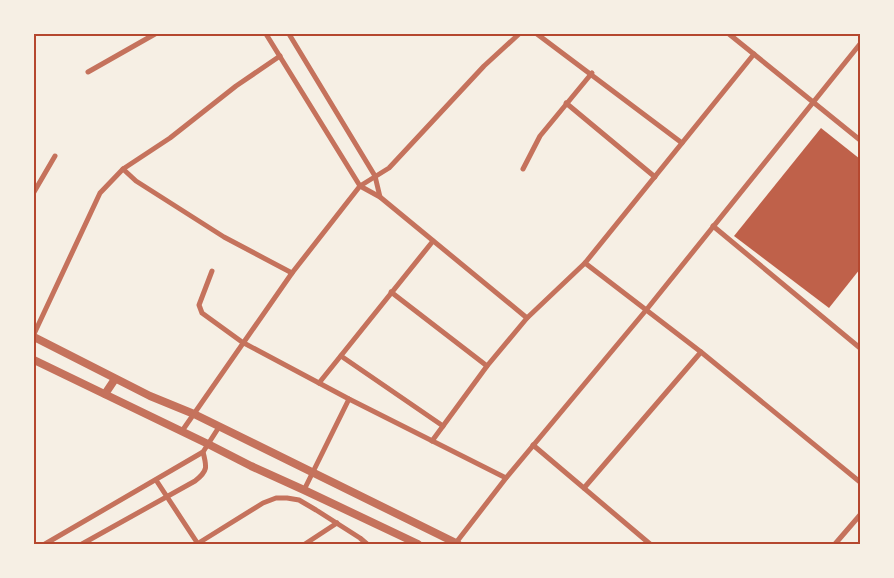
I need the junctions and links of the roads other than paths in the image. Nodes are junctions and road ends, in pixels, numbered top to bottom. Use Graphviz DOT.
graph roads {
  1 [pos="155,34"];
  2 [pos="266,34"];
  3 [pos="290,34"];
  4 [pos="520,34"];
  5 [pos="537,34"];
  6 [pos="729,34"];
  7 [pos="740,34"];
  8 [pos="736,39"];
  9 [pos="860,44"];
  10 [pos="754,54"];
  11 [pos="280,56"];
  12 [pos="88,72"];
  13 [pos="592,73"];
  14 [pos="813,102"];
  15 [pos="566,103"];
  16 [pos="860,140"];
  17 [pos="682,143"];
  18 [pos="55,156"];
  19 [pos="123,169"];
  20 [pos="523,169"];
  21 [pos="375,176"];
  22 [pos="655,177"];
  23 [pos="360,186"];
  24 [pos="34,192"];
  25 [pos="380,197"];
  26 [pos="713,226"];
  27 [pos="433,241"];
  28 [pos="585,263"];
  29 [pos="212,271"];
  30 [pos="292,273"];
  31 [pos="391,292"];
  32 [pos="647,309"];
  33 [pos="527,318"];
  34 [pos="34,335"];
  35 [pos="242,342"];
  36 [pos="860,348"];
  37 [pos="702,352"];
  38 [pos="341,356"];
  39 [pos="34,360"];
  40 [pos="487,366"];
  41 [pos="115,378"];
  42 [pos="319,383"];
  43 [pos="105,394"];
  44 [pos="349,399"];
  45 [pos="194,414"];
  46 [pos="443,426"];
  47 [pos="219,427"];
  48 [pos="182,431"];
  49 [pos="432,441"];
  50 [pos="208,444"];
  51 [pos="533,445"];
  52 [pos="202,452"];
  53 [pos="313,472"];
  54 [pos="506,478"];
  55 [pos="156,480"];
  56 [pos="860,482"];
  57 [pos="584,488"];
  58 [pos="304,490"];
  59 [pos="166,497"];
  60 [pos="860,515"];
  61 [pos="337,523"];
  62 [pos="45,544"];
  63 [pos="82,544"];
  64 [pos="198,544"];
  65 [pos="305,544"];
  66 [pos="367,544"];
  67 [pos="418,544"];
  68 [pos="456,544"];
  69 [pos="650,544"];
  70 [pos="834,544"];
  1 -- 12 [label="street"];
  2 -- 11 [label="street"];
  3 -- 21 [label="street"];
  4 -- 21 [label="street"];
  5 -- 13 [label="street"];
  6 -- 8 [label="street"];
  7 -- 8 [label="street"];
  8 -- 10 [label="street"];
  9 -- 14 [label="street"];
  10 -- 14 [label="street"];
  10 -- 17 [label="street"];
  11 -- 19 [label="street"];
  11 -- 23 [label="street"];
  13 -- 15 [label="street"];
  13 -- 17 [label="street"];
  14 -- 16 [label="street"];
  14 -- 26 [label="street"];
  15 -- 20 [label="street"];
  15 -- 22 [label="street"];
  17 -- 22 [label="street"];
  18 -- 24 [label="street"];
  19 -- 30 [label="street"];
  19 -- 34 [label="street"];
  21 -- 23 [label="street"];
  21 -- 25 [label="street"];
  22 -- 28 [label="street"];
  23 -- 25 [label="street"];
  23 -- 30 [label="street"];
  25 -- 27 [label="street"];
  26 -- 32 [label="street"];
  26 -- 36 [label="street"];
  27 -- 31 [label="street"];
  27 -- 33 [label="street"];
  28 -- 32 [label="street"];
  28 -- 33 [label="street"];
  29 -- 35 [label="street"];
  30 -- 35 [label="street"];
  31 -- 38 [label="street"];
  31 -- 40 [label="street"];
  32 -- 37 [label="street"];
  32 -- 51 [label="street"];
  33 -- 40 [label="street"];
  34 -- 41 [label="street"];
  35 -- 42 [label="street"];
  35 -- 45 [label="street"];
  37 -- 56 [label="street"];
  37 -- 57 [label="street"];
  38 -- 42 [label="street"];
  38 -- 46 [label="street"];
  39 -- 43 [label="street"];
  40 -- 46 [label="street"];
  41 -- 43 [label="street"];
  41 -- 45 [label="street"];
  42 -- 44 [label="street"];
  43 -- 48 [label="street"];
  44 -- 49 [label="street"];
  44 -- 53 [label="street"];
  45 -- 47 [label="street"];
  45 -- 48 [label="street"];
  46 -- 49 [label="street"];
  47 -- 50 [label="street"];
  47 -- 53 [label="street"];
  48 -- 50 [label="street"];
  49 -- 54 [label="street"];
  50 -- 52 [label="street"];
  50 -- 58 [label="street"];
  51 -- 54 [label="street"];
  51 -- 57 [label="street"];
  52 -- 55 [label="street"];
  52 -- 59 [label="street"];
  53 -- 58 [label="street"];
  53 -- 68 [label="street"];
  54 -- 68 [label="street"];
  55 -- 59 [label="street"];
  55 -- 62 [label="street"];
  57 -- 69 [label="street"];
  58 -- 67 [label="street"];
  59 -- 63 [label="street"];
  59 -- 64 [label="street"];
  60 -- 70 [label="street"];
  61 -- 64 [label="street"];
  61 -- 65 [label="street"];
  61 -- 66 [label="street"];
}
